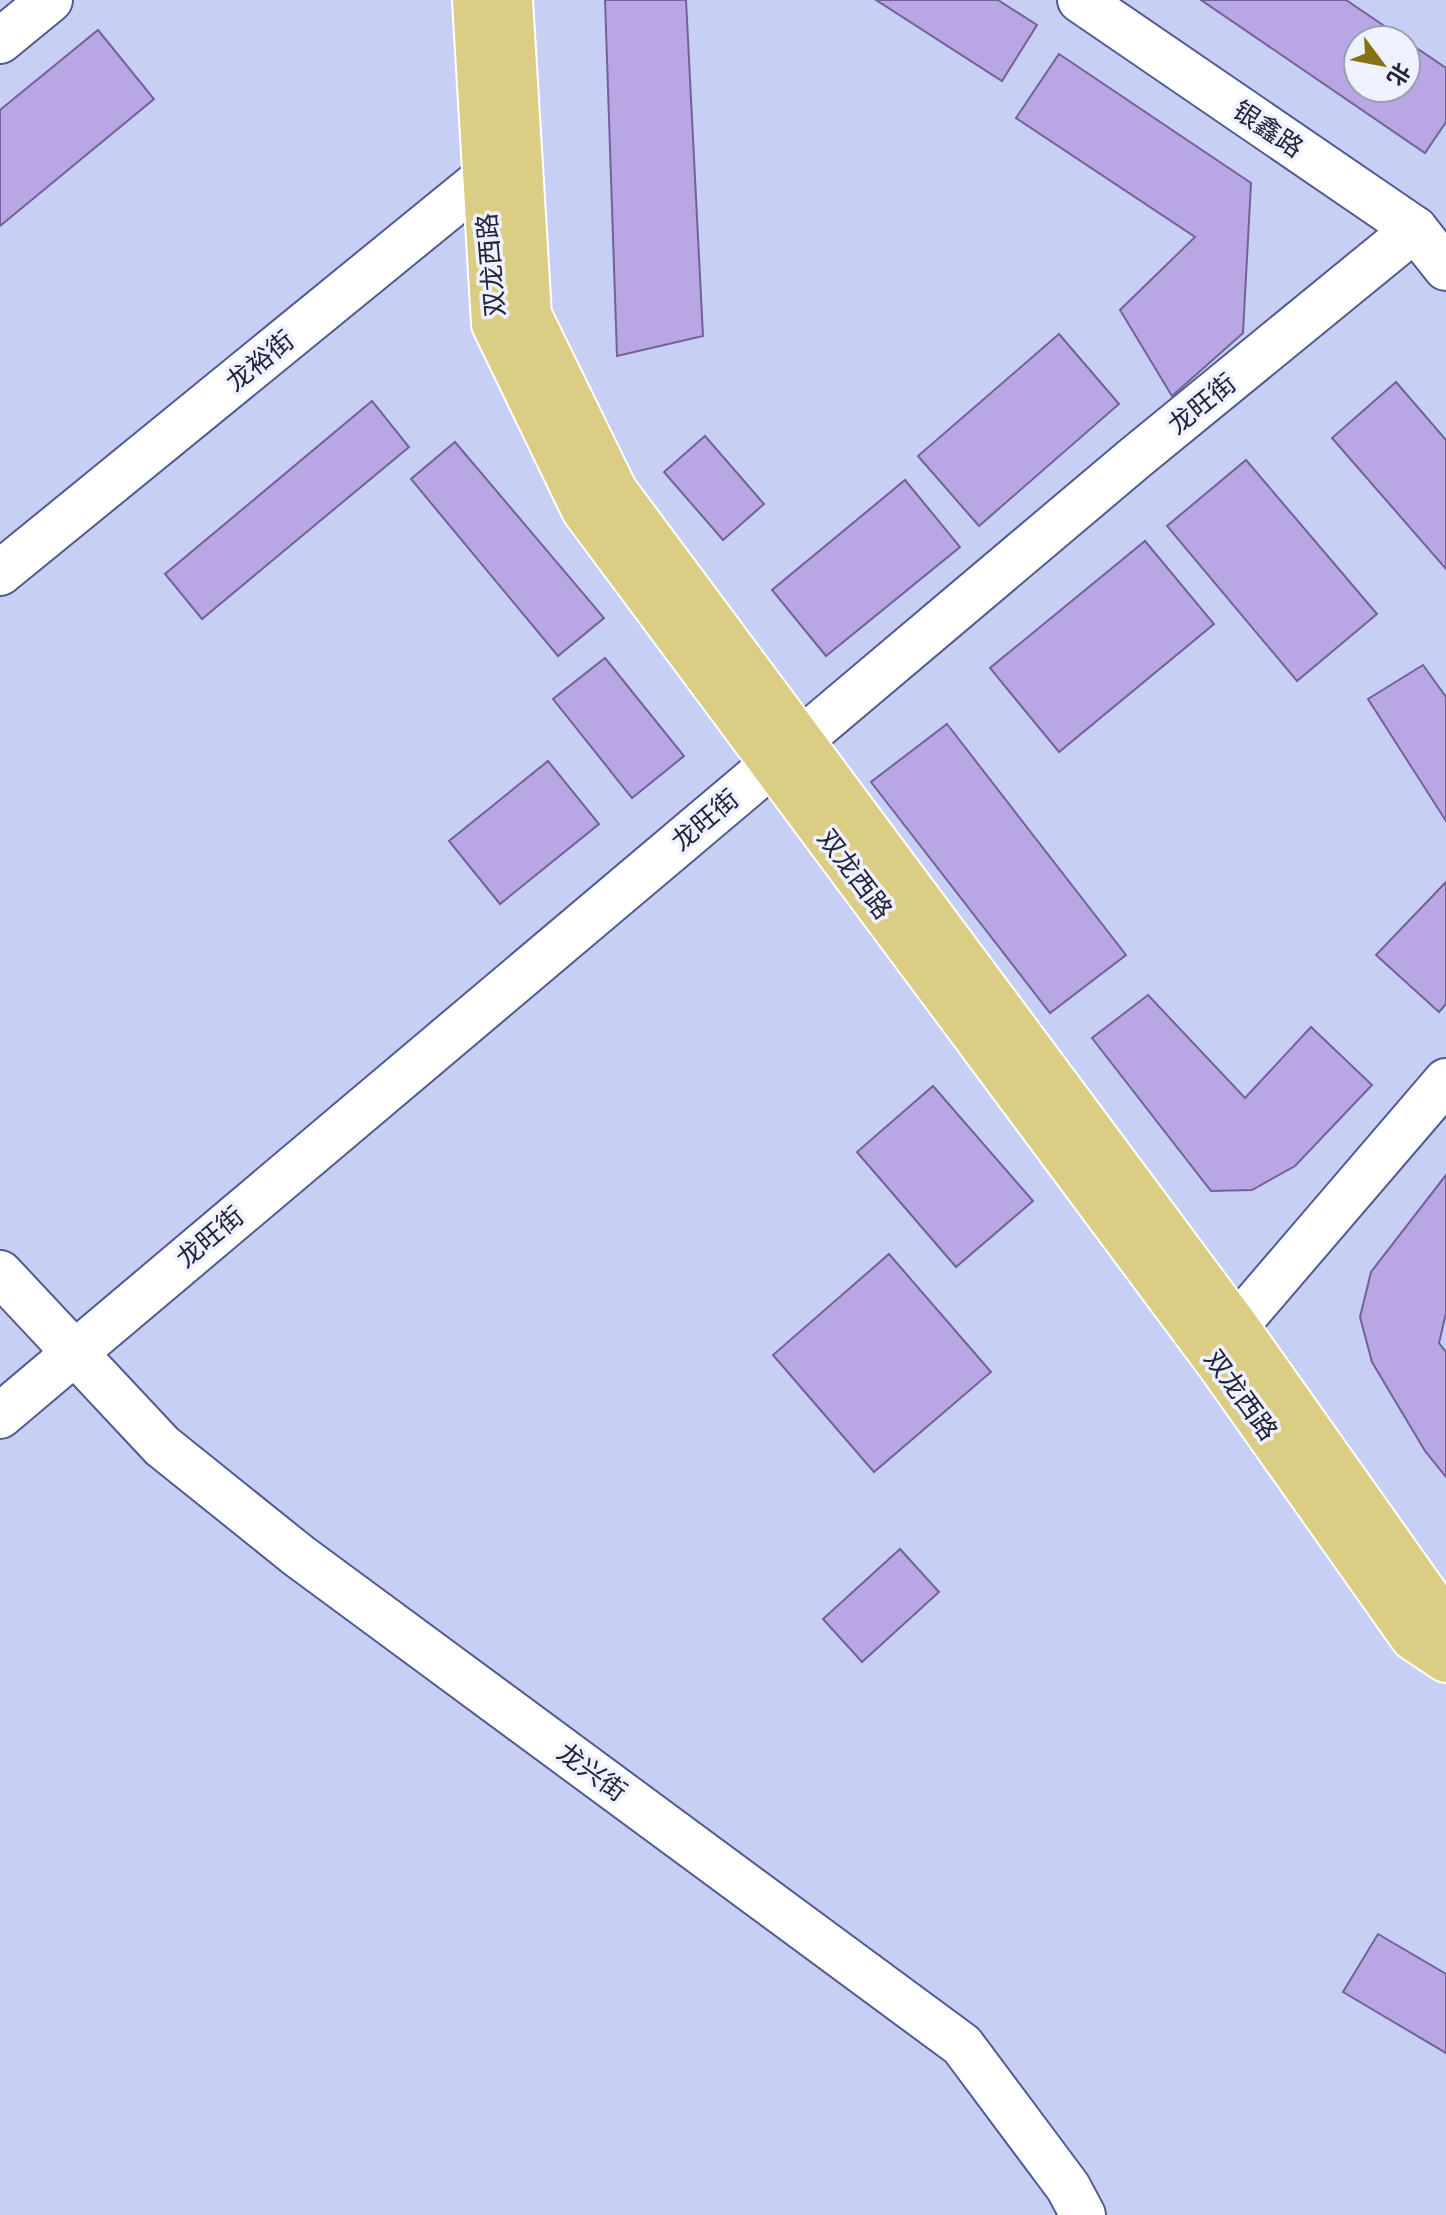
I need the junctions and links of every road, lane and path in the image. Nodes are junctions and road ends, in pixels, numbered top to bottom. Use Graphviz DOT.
graph roads {
  1 [pos="50,0"];
  2 [pos="475,0"];
  3 [pos="510,0"];
  4 [pos="1080,0"];
  5 [pos="0,41"];
  6 [pos="519,150"];
  7 [pos="484,178"];
  8 [pos="1415,229"];
  9 [pos="1446,268"];
  10 [pos="0,573"];
  11 [pos="786,752"];
  12 [pos="1446,1081"];
  13 [pos="0,1273"];
  14 [pos="1223,1340"];
  15 [pos="72,1353"];
  16 [pos="0,1416"];
  17 [pos="1446,1618"];
  18 [pos="1446,1660"];
  19 [pos="1083,2215"];
  1 -- 5 [label="street"];
  2 -- 7 [label="main road, 双龙西路"];
  3 -- 6 [label="main road, 双龙西路"];
  4 -- 8 [label="street, 银鑫路"];
  6 -- 7 [label="street, 龙裕街"];
  6 -- 11 [label="main road, 双龙西路"];
  7 -- 10 [label="street, 龙裕街"];
  7 -- 11 [label="main road, 双龙西路"];
  8 -- 9 [label="street, 银鑫路"];
  8 -- 11 [label="street, 龙旺街"];
  11 -- 14 [label="main road, 双龙西路"];
  11 -- 15 [label="street, 龙旺街"];
  12 -- 14 [label="street"];
  13 -- 15 [label="street, 龙兴街"];
  14 -- 17 [label="main road, 双龙西路"];
  14 -- 18 [label="main road, 双龙西路"];
  15 -- 16 [label="street, 龙旺街"];
  15 -- 19 [label="street, 龙兴街"];
}
